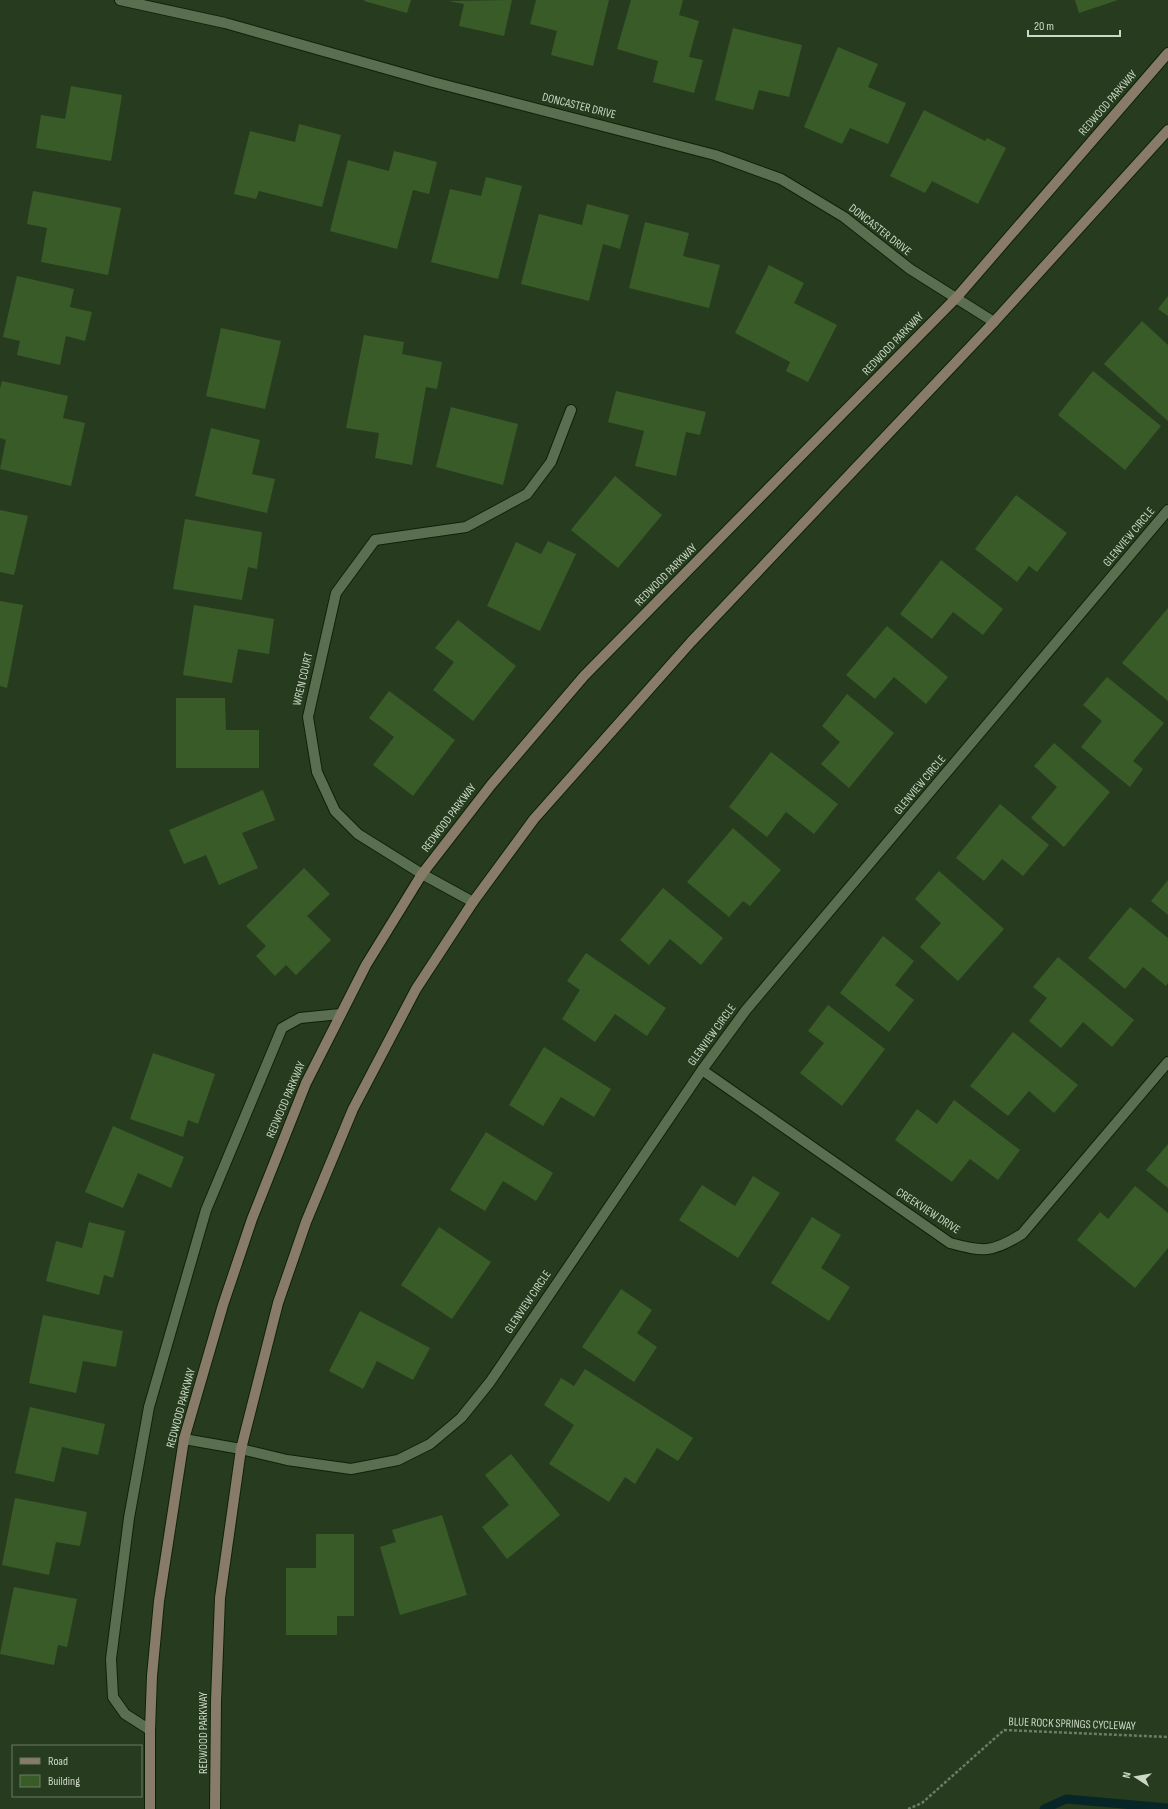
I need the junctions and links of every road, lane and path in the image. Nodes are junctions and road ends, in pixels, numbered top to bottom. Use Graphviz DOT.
graph roads {
  1 [pos="120,0"];
  2 [pos="1168,53"];
  3 [pos="1168,130"];
  4 [pos="956,297"];
  5 [pos="994,322"];
  6 [pos="571,410"];
  7 [pos="1168,510"];
  8 [pos="422,874"];
  9 [pos="473,902"];
  10 [pos="340,1014"];
  11 [pos="1168,1062"];
  12 [pos="702,1070"];
  13 [pos="184,1439"];
  14 [pos="241,1449"];
  15 [pos="150,1730"];
  16 [pos="1168,1737"];
  17 [pos="150,1809"];
  18 [pos="215,1809"];
  19 [pos="908,1809"];
  1 -- 4 [label="street, DONCASTER DRIVE"];
  2 -- 4 [label="main road, REDWOOD PARKWAY"];
  3 -- 5 [label="main road, REDWOOD PARKWAY"];
  4 -- 5 [label="street, DONCASTER DRIVE"];
  4 -- 8 [label="main road, REDWOOD PARKWAY"];
  5 -- 9 [label="main road, REDWOOD PARKWAY"];
  6 -- 8 [label="street, WREN COURT"];
  7 -- 12 [label="street, GLENVIEW CIRCLE"];
  8 -- 9 [label="street, WREN COURT"];
  8 -- 10 [label="main road, REDWOOD PARKWAY"];
  9 -- 14 [label="main road, REDWOOD PARKWAY"];
  10 -- 13 [label="main road, REDWOOD PARKWAY"];
  10 -- 15 [label="street"];
  11 -- 12 [label="street, CREEKVIEW DRIVE"];
  12 -- 14 [label="street, GLENVIEW CIRCLE"];
  13 -- 14 [label="street, GLENVIEW CIRCLE"];
  13 -- 15 [label="main road, REDWOOD PARKWAY"];
  14 -- 18 [label="main road, REDWOOD PARKWAY"];
  15 -- 17 [label="main road, REDWOOD PARKWAY"];
  16 -- 19 [label="path, BLUE ROCK SPRINGS CYCLEWAY"];
}
